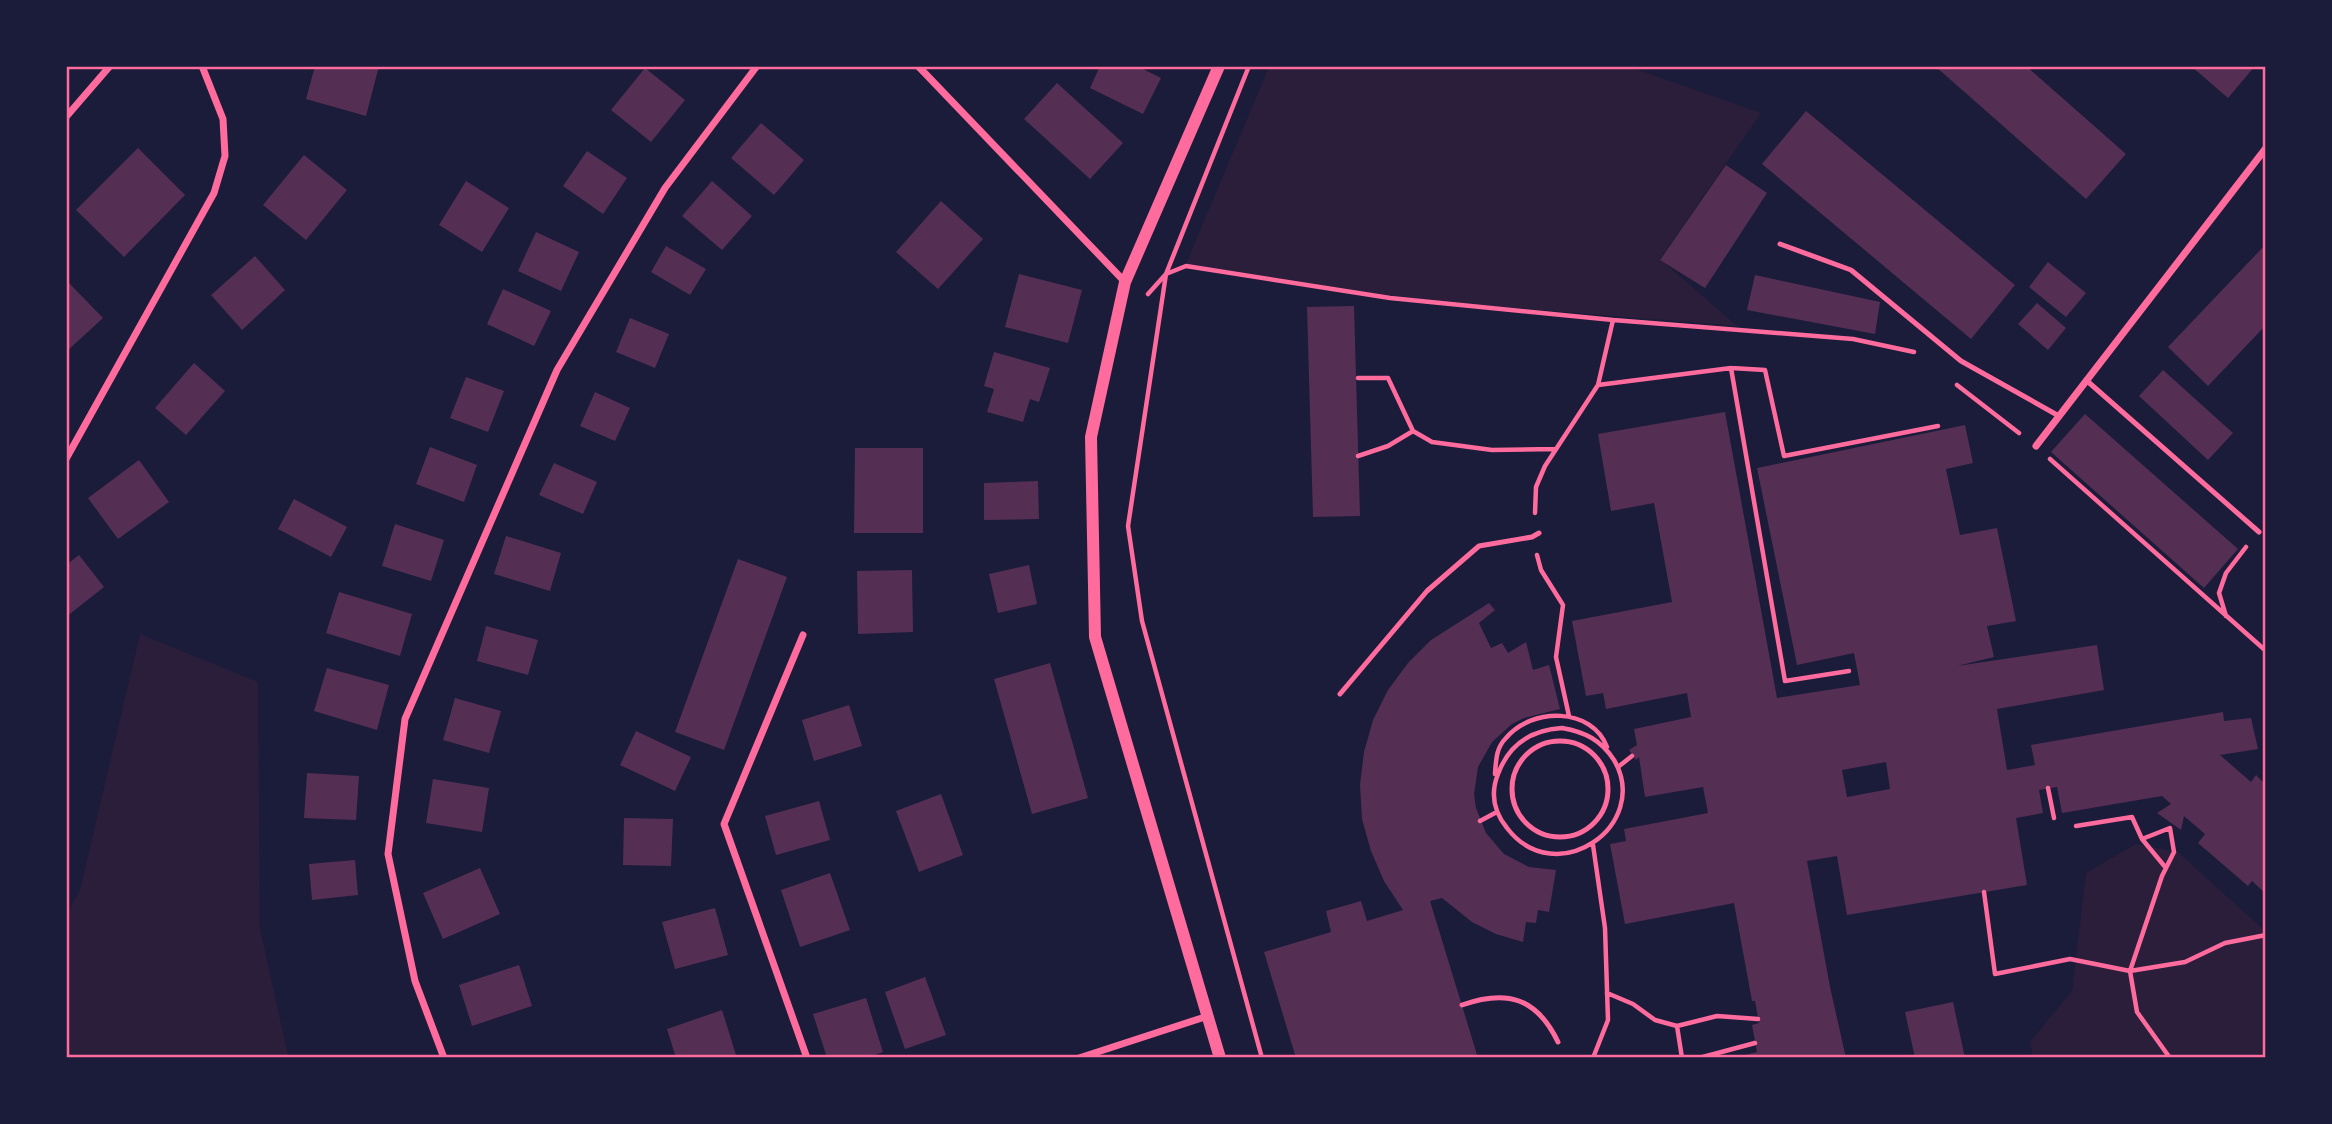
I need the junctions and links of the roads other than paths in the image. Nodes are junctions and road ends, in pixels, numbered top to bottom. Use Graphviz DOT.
graph roads {
  1 [pos="110,66"];
  2 [pos="202,66"];
  3 [pos="757,66"];
  4 [pos="918,66"];
  5 [pos="1219,66"];
  6 [pos="66,117"];
  7 [pos="2266,148"];
  8 [pos="1780,244"];
  9 [pos="1125,282"];
  10 [pos="2086,380"];
  11 [pos="2059,416"];
  12 [pos="2036,446"];
  13 [pos="66,459"];
  14 [pos="2259,532"];
  15 [pos="1539,533"];
  16 [pos="803,635"];
  17 [pos="1340,694"];
  18 [pos="1608,789"];
  19 [pos="1462,1005"];
  20 [pos="1208,1016"];
  21 [pos="1558,1042"];
  22 [pos="444,1058"];
  23 [pos="807,1058"];
  24 [pos="1079,1058"];
  25 [pos="1220,1058"];
  1 -- 6 [label="street"];
  2 -- 13 [label="street"];
  3 -- 22 [label="street"];
  4 -- 9 [label="street"];
  5 -- 9 [label="street"];
  7 -- 10 [label="street"];
  8 -- 11 [label="lane"];
  9 -- 20 [label="street"];
  10 -- 11 [label="street"];
  10 -- 14 [label="lane"];
  11 -- 12 [label="street"];
  15 -- 17 [label="lane"];
  16 -- 23 [label="street"];
  18 -- 18 [label="lane"];
  19 -- 21 [label="lane"];
  20 -- 24 [label="street"];
  20 -- 25 [label="street"];
}
